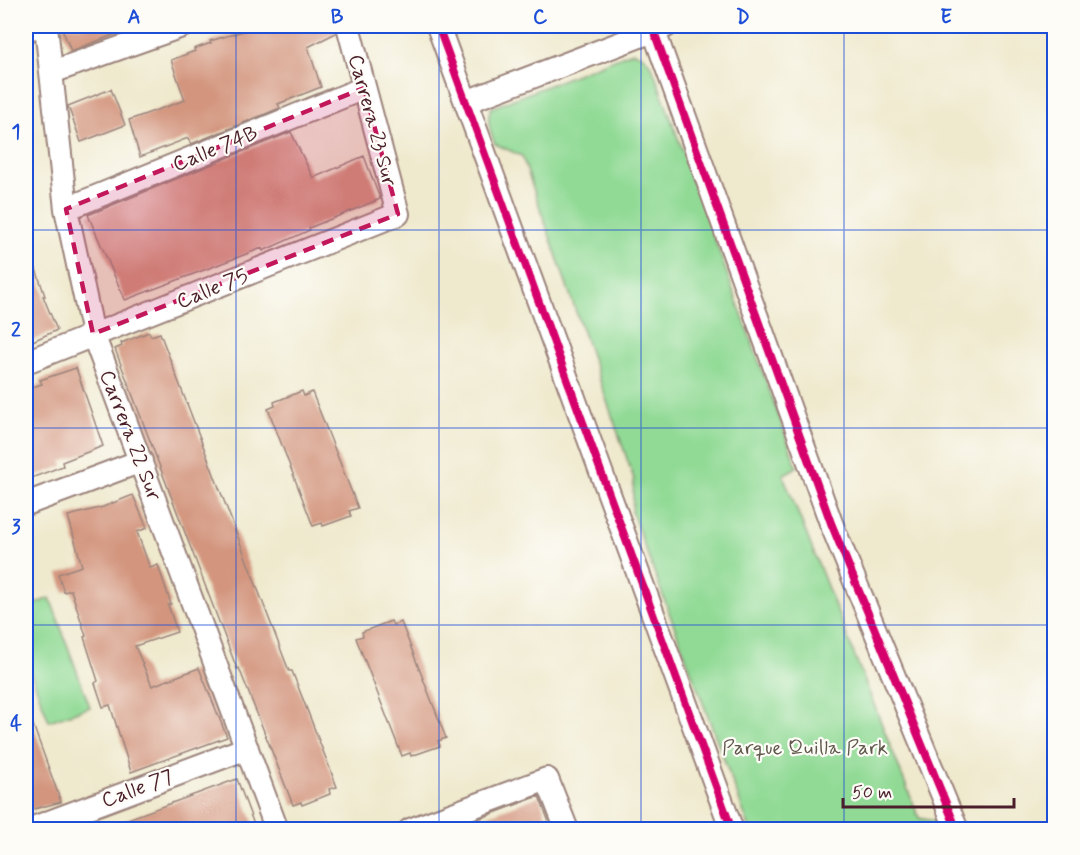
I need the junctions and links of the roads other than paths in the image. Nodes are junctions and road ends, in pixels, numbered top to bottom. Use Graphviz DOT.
graph roads {
  1 [pos="37,26"];
  2 [pos="46,26"];
  3 [pos="182,26"];
  4 [pos="348,26"];
  5 [pos="438,26"];
  6 [pos="658,27"];
  7 [pos="26,30"];
  8 [pos="52,72"];
  9 [pos="364,88"];
  10 [pos="466,102"];
  11 [pos="66,209"];
  12 [pos="398,214"];
  13 [pos="93,334"];
  14 [pos="26,362"];
  15 [pos="141,461"];
  16 [pos="26,504"];
  17 [pos="247,748"];
  18 [pos="419,828"];
  19 [pos="28,830"];
  20 [pos="277,830"];
  21 [pos="567,830"];
  22 [pos="732,830"];
  23 [pos="957,830"];
  1 -- 7 [label="street"];
  2 -- 8 [label="street, Carrera 22 Sur"];
  3 -- 8 [label="street"];
  4 -- 9 [label="street, Carrera 23 Sur"];
  5 -- 10 [label="street"];
  6 -- 10 [label="street"];
  6 -- 23 [label="street"];
  8 -- 11 [label="street, Carrera 22 Sur"];
  9 -- 11 [label="street, Calle 74B"];
  9 -- 12 [label="street, Carrera 23 Sur"];
  10 -- 22 [label="street"];
  11 -- 13 [label="street, Carrera 22 Sur"];
  12 -- 13 [label="street, Calle 75"];
  13 -- 14 [label="street, Calle 75"];
  13 -- 15 [label="street, Carrera 22 Sur"];
  15 -- 16 [label="street"];
  15 -- 17 [label="street, Carrera 22 Sur"];
  17 -- 19 [label="street, Calle 77"];
  17 -- 20 [label="street, Carrera 22 Sur"];
  18 -- 21 [label="street"];
}
